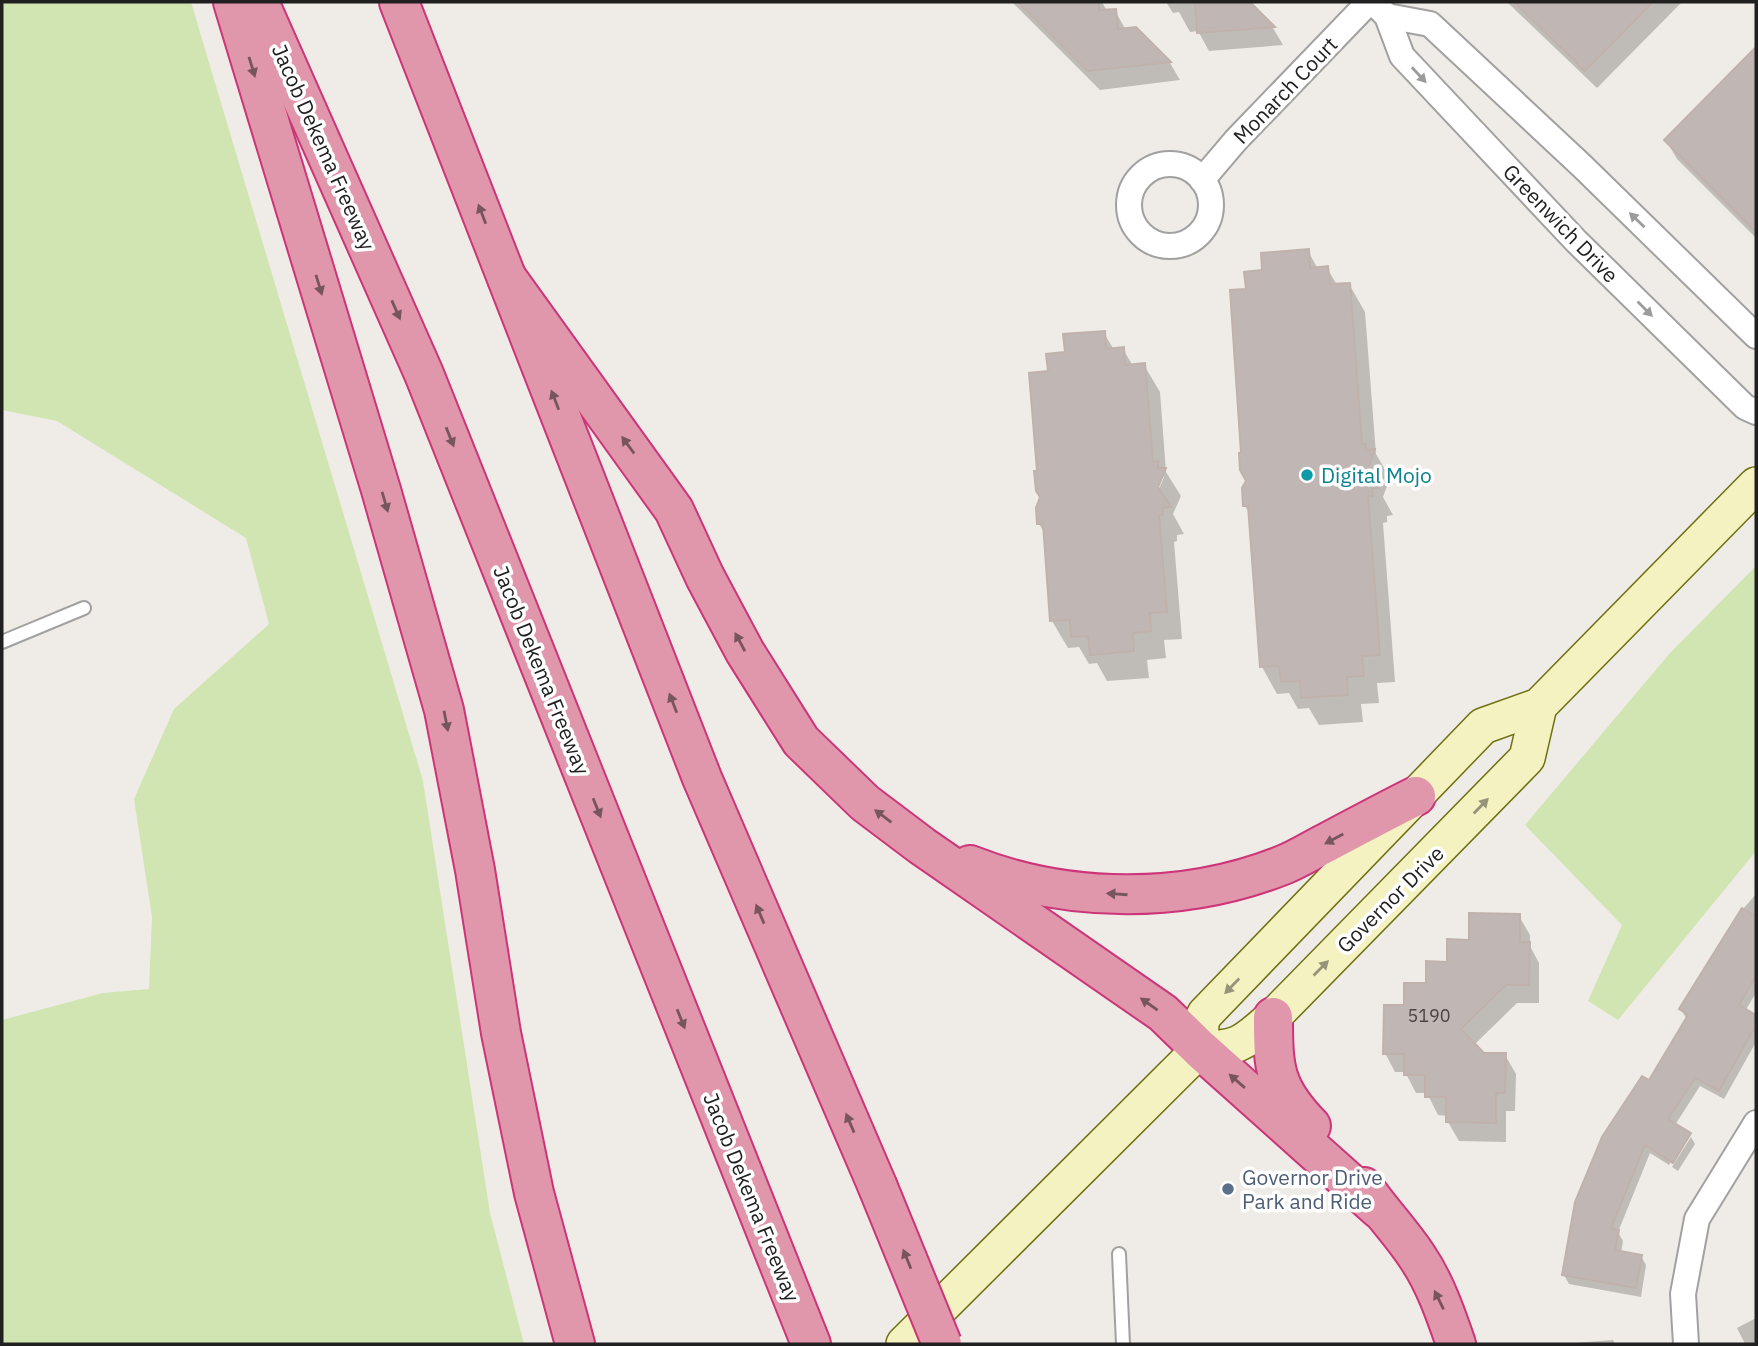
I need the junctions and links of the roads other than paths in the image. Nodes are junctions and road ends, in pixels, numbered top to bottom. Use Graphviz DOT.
graph roads {
  1 [pos="233,2"];
  2 [pos="259,2"];
  3 [pos="399,2"];
  4 [pos="1376,6"];
  5 [pos="1202,180"];
  6 [pos="507,278"];
  7 [pos="1756,336"];
  8 [pos="1756,412"];
  9 [pos="1756,485"];
  10 [pos="84,608"];
  11 [pos="2,642"];
  12 [pos="1539,706"];
  13 [pos="1416,796"];
  14 [pos="922,846"];
  15 [pos="1273,1017"];
  16 [pos="1200,1049"];
  17 [pos="1756,1123"];
  18 [pos="1379,1209"];
  19 [pos="1119,1254"];
  20 [pos="575,1344"];
  21 [pos="811,1344"];
  22 [pos="904,1344"];
  23 [pos="942,1344"];
  24 [pos="1123,1344"];
  25 [pos="1455,1344"];
  26 [pos="1686,1344"];
  1 -- 20 [label="highway, one-way"];
  2 -- 21 [label="highway, Jacob Dekema Freeway, one-way"];
  6 -- 3 [label="highway, one-way"];
  4 -- 5 [label="street, Monarch Court"];
  7 -- 4 [label="street, one-way"];
  4 -- 8 [label="street, Greenwich Drive, one-way"];
  14 -- 6 [label="highway, one-way"];
  23 -- 6 [label="highway, one-way, bridge"];
  9 -- 12 [label="main road"];
  10 -- 11 [label="lane"];
  12 -- 13 [label="main road"];
  15 -- 12 [label="main road, Governor Drive, one-way"];
  13 -- 14 [label="highway, one-way"];
  13 -- 16 [label="main road, one-way"];
  16 -- 14 [label="highway, one-way"];
  15 -- 16 [label="main road, Governor Drive"];
  15 -- 18 [label="highway"];
  18 -- 16 [label="highway, one-way"];
  16 -- 22 [label="main road"];
  17 -- 26 [label="street"];
  25 -- 18 [label="highway, one-way"];
  19 -- 24 [label="lane"];
}
